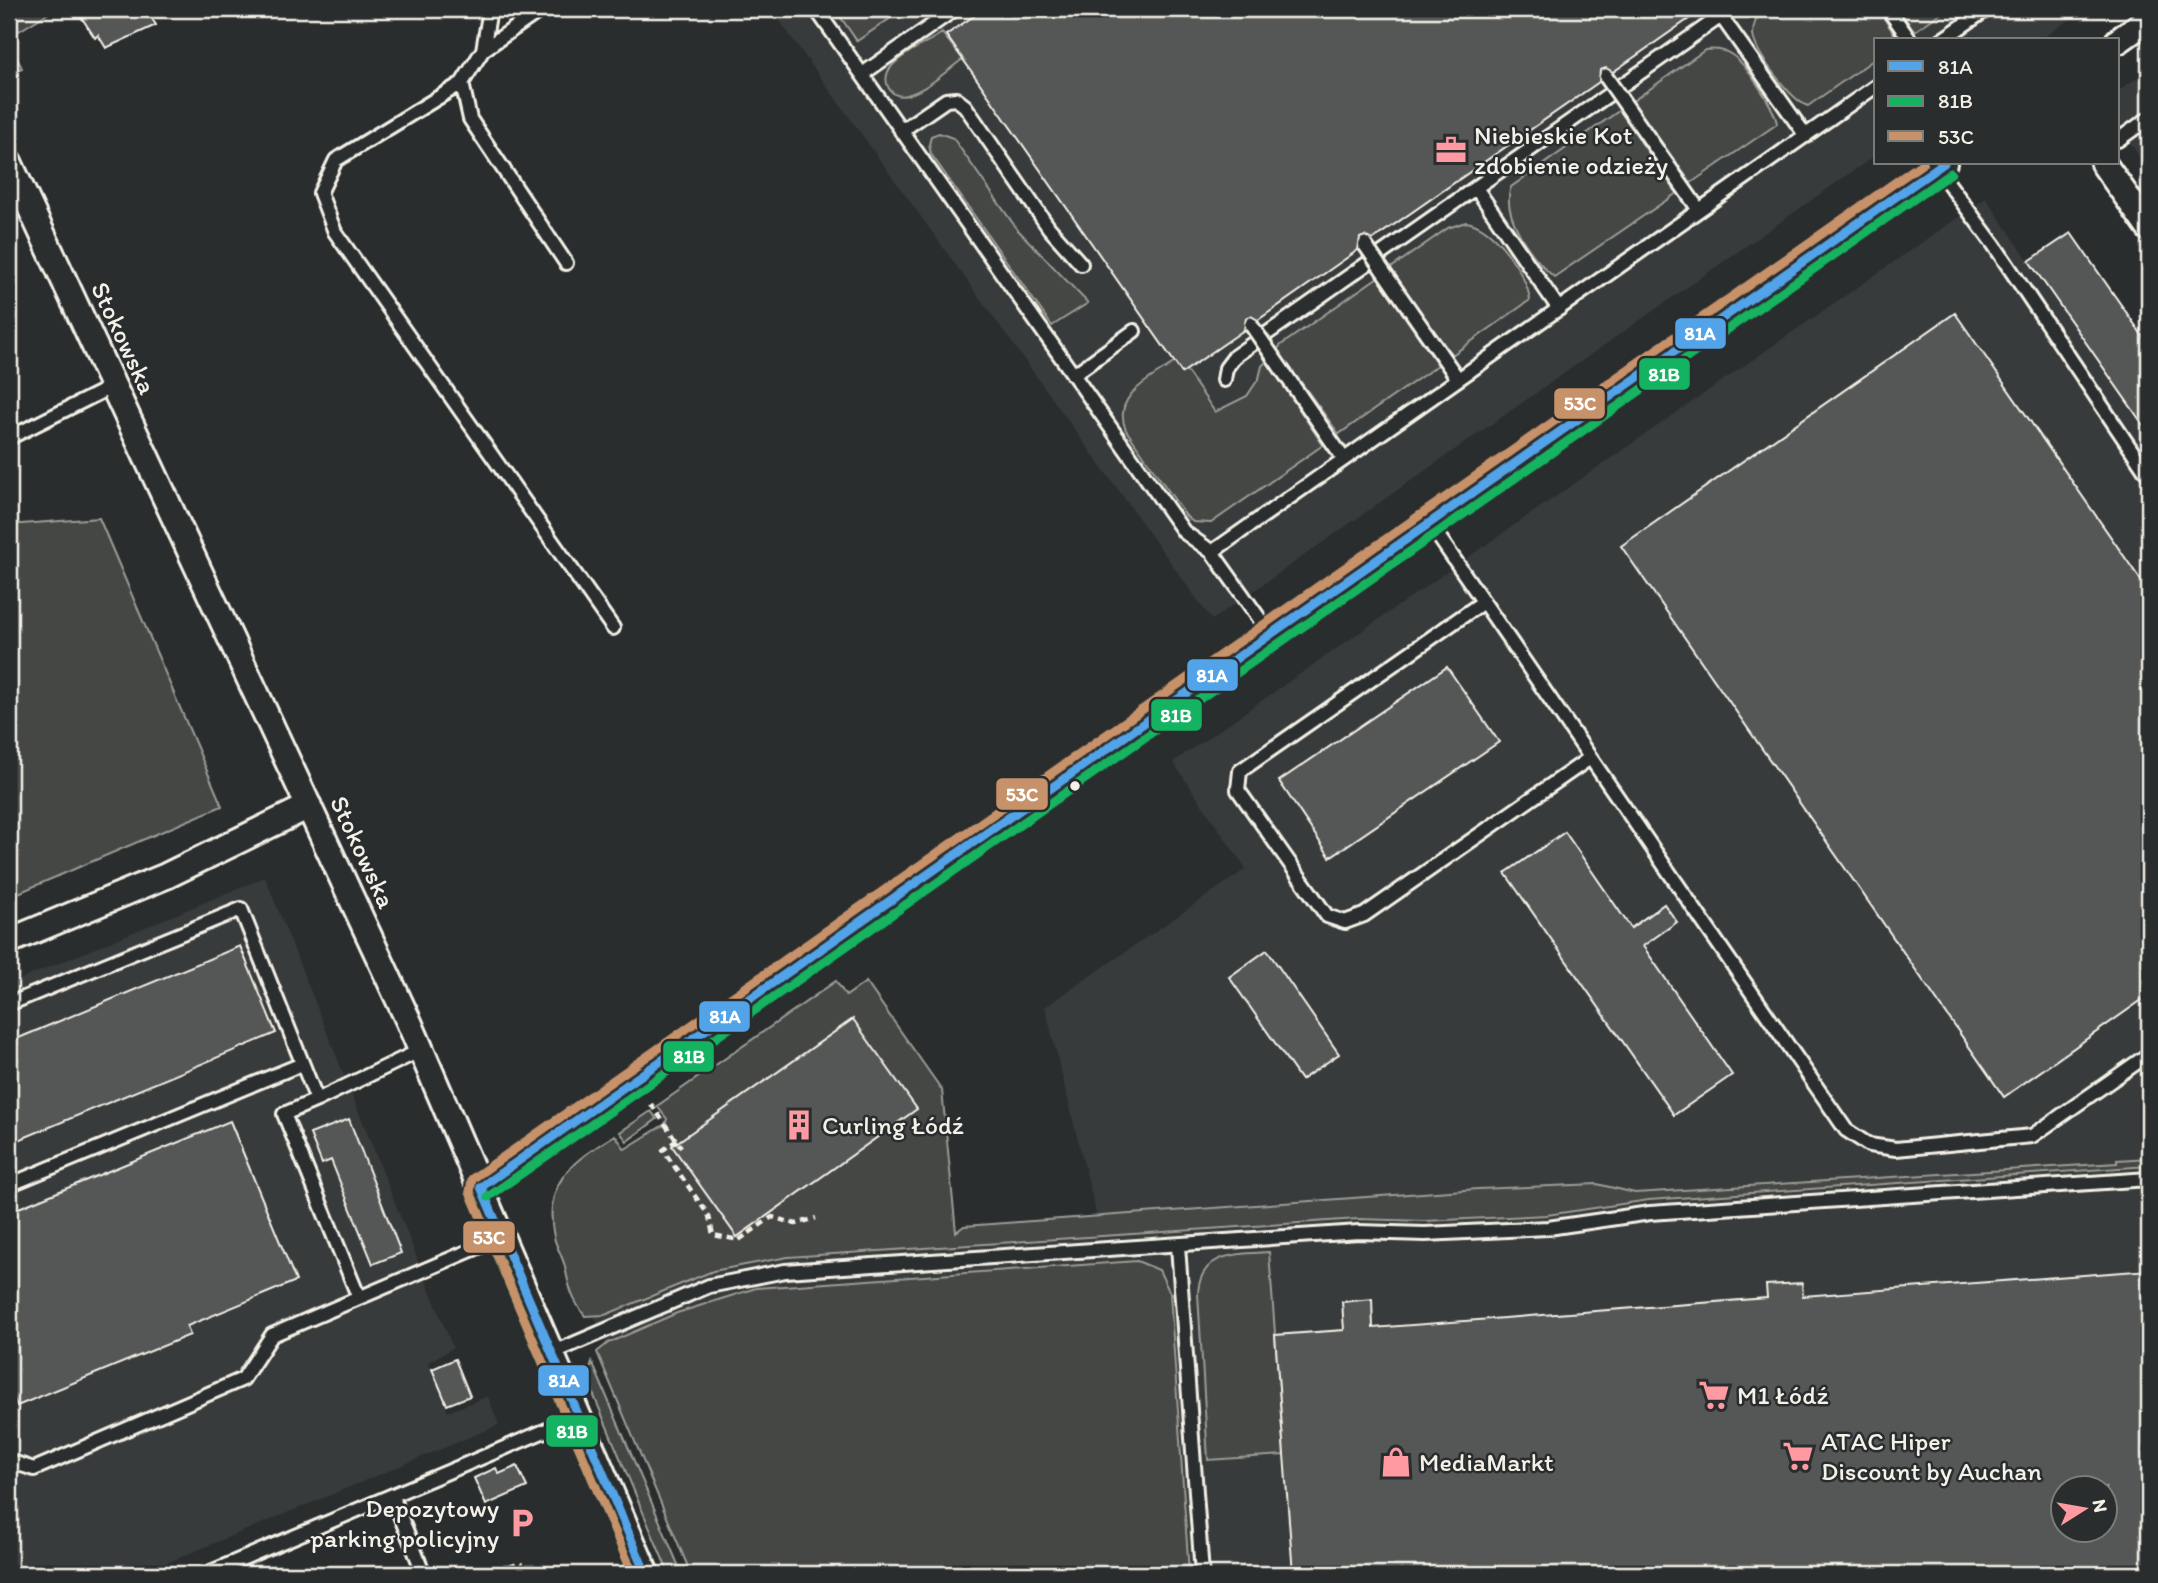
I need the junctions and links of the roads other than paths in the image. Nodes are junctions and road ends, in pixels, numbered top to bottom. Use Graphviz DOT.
graph roads {
  1 [pos="490,9"];
  2 [pos="542,9"];
  3 [pos="816,9"];
  4 [pos="955,9"];
  5 [pos="1888,9"];
  6 [pos="1987,9"];
  7 [pos="1726,12"];
  8 [pos="2149,19"];
  9 [pos="1909,38"];
  10 [pos="1945,38"];
  11 [pos="2120,40"];
  12 [pos="483,50"];
  13 [pos="864,73"];
  14 [pos="1606,76"];
  15 [pos="462,83"];
  16 [pos="1874,87"];
  17 [pos="2149,118"];
  18 [pos="901,131"];
  19 [pos="1806,136"];
  20 [pos="2120,139"];
  21 [pos="9,162"];
  22 [pos="2104,164"];
  23 [pos="1941,165"];
  24 [pos="1476,188"];
  25 [pos="1699,210"];
  26 [pos="2149,228"];
  27 [pos="1365,245"];
  28 [pos="566,263"];
  29 [pos="1081,264"];
  30 [pos="1559,309"];
  31 [pos="1251,325"];
  32 [pos="1135,331"];
  33 [pos="1073,375"];
  34 [pos="1458,379"];
  35 [pos="1224,380"];
  36 [pos="113,386"];
  37 [pos="9,438"];
  38 [pos="1345,459"];
  39 [pos="2149,476"];
  40 [pos="1430,524"];
  41 [pos="1212,552"];
  42 [pos="1483,602"];
  43 [pos="613,628"];
  44 [pos="1271,635"];
  45 [pos="1590,758"];
  46 [pos="309,806"];
  47 [pos="9,940"];
  48 [pos="9,1004"];
  49 [pos="421,1050"];
  50 [pos="2149,1054"];
  51 [pos="302,1063"];
  52 [pos="317,1100"];
  53 [pos="2149,1179"];
  54 [pos="9,1185"];
  55 [pos="481,1187"];
  56 [pos="502,1237"];
  57 [pos="1178,1246"];
  58 [pos="359,1298"];
  59 [pos="552,1353"];
  60 [pos="580,1416"];
  61 [pos="9,1461"];
  62 [pos="392,1496"];
  63 [pos="206,1574"];
  64 [pos="424,1574"];
  65 [pos="646,1574"];
  66 [pos="1202,1574"];
  1 -- 12 [label="lane"];
  2 -- 12 [label="lane"];
  3 -- 13 [label="lane"];
  4 -- 13 [label="lane"];
  5 -- 9 [label="lane"];
  6 -- 10 [label="lane"];
  7 -- 19 [label="lane"];
  7 -- 24 [label="lane"];
  8 -- 11 [label="street"];
  12 -- 15 [label="lane"];
  13 -- 18 [label="lane"];
  14 -- 25 [label="lane, bridge"];
  15 -- 28 [label="lane"];
  15 -- 43 [label="lane"];
  16 -- 19 [label="lane"];
  17 -- 20 [label="lane"];
  18 -- 29 [label="lane"];
  18 -- 33 [label="lane"];
  19 -- 25 [label="lane"];
  21 -- 36 [label="street, Stokowska"];
  22 -- 26 [label="street"];
  23 -- 39 [label="lane"];
  23 -- 40 [label="street"];
  24 -- 30 [label="lane"];
  24 -- 35 [label="lane"];
  25 -- 30 [label="lane"];
  27 -- 34 [label="lane, bridge"];
  30 -- 34 [label="lane"];
  31 -- 38 [label="lane, bridge"];
  32 -- 33 [label="lane"];
  33 -- 41 [label="lane"];
  34 -- 38 [label="lane"];
  36 -- 37 [label="lane"];
  36 -- 46 [label="street, Stokowska"];
  38 -- 41 [label="lane"];
  40 -- 42 [label="lane"];
  40 -- 44 [label="street"];
  41 -- 44 [label="lane"];
  42 -- 45 [label="lane"];
  42 -- 45 [label="lane"];
  44 -- 55 [label="street"];
  45 -- 50 [label="lane"];
  46 -- 47 [label="street"];
  46 -- 49 [label="street, Stokowska"];
  48 -- 51 [label="lane"];
  49 -- 52 [label="lane"];
  49 -- 55 [label="street, Stokowska"];
  51 -- 52 [label="lane"];
  51 -- 54 [label="lane"];
  52 -- 58 [label="lane"];
  53 -- 57 [label="lane"];
  55 -- 56 [label="street, Stokowska"];
  56 -- 58 [label="lane"];
  56 -- 59 [label="street, Stokowska"];
  57 -- 59 [label="lane"];
  57 -- 66 [label="lane"];
  58 -- 61 [label="lane"];
  59 -- 60 [label="street, Stokowska"];
  60 -- 62 [label="lane"];
  60 -- 65 [label="street, Stokowska"];
  62 -- 63 [label="lane"];
  62 -- 64 [label="lane"];
}
